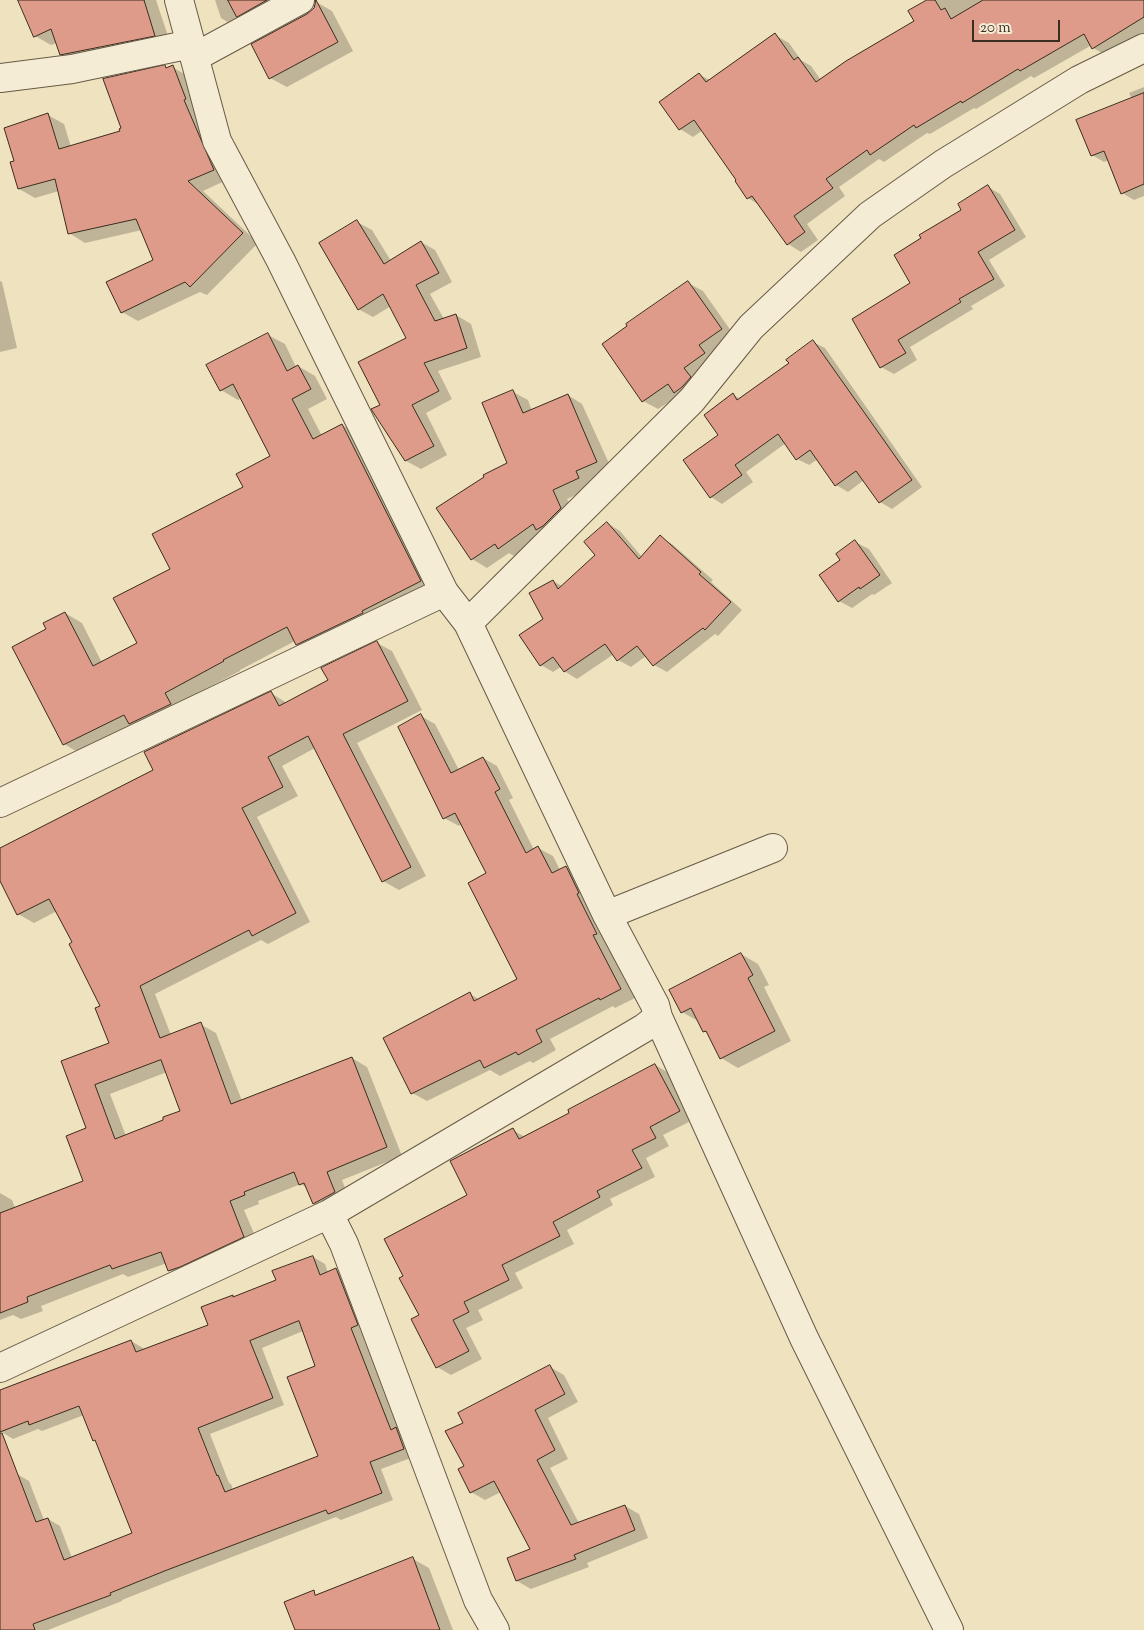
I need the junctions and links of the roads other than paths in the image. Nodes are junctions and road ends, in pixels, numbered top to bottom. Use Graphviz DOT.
graph roads {
  1 [pos="179,0"];
  2 [pos="300,0"];
  3 [pos="1144,48"];
  4 [pos="193,51"];
  5 [pos="0,78"];
  6 [pos="444,592"];
  7 [pos="468,623"];
  8 [pos="0,803"];
  9 [pos="773,848"];
  10 [pos="607,915"];
  11 [pos="658,1017"];
  12 [pos="329,1214"];
  13 [pos="0,1368"];
  14 [pos="495,1630"];
  15 [pos="949,1630"];
  1 -- 4 [label="street"];
  2 -- 4 [label="street"];
  3 -- 7 [label="street"];
  4 -- 5 [label="street"];
  4 -- 6 [label="street"];
  6 -- 7 [label="street"];
  6 -- 8 [label="street"];
  7 -- 10 [label="street"];
  9 -- 10 [label="street"];
  10 -- 11 [label="street"];
  11 -- 12 [label="street"];
  11 -- 15 [label="street"];
  12 -- 13 [label="street"];
  12 -- 14 [label="street"];
}
